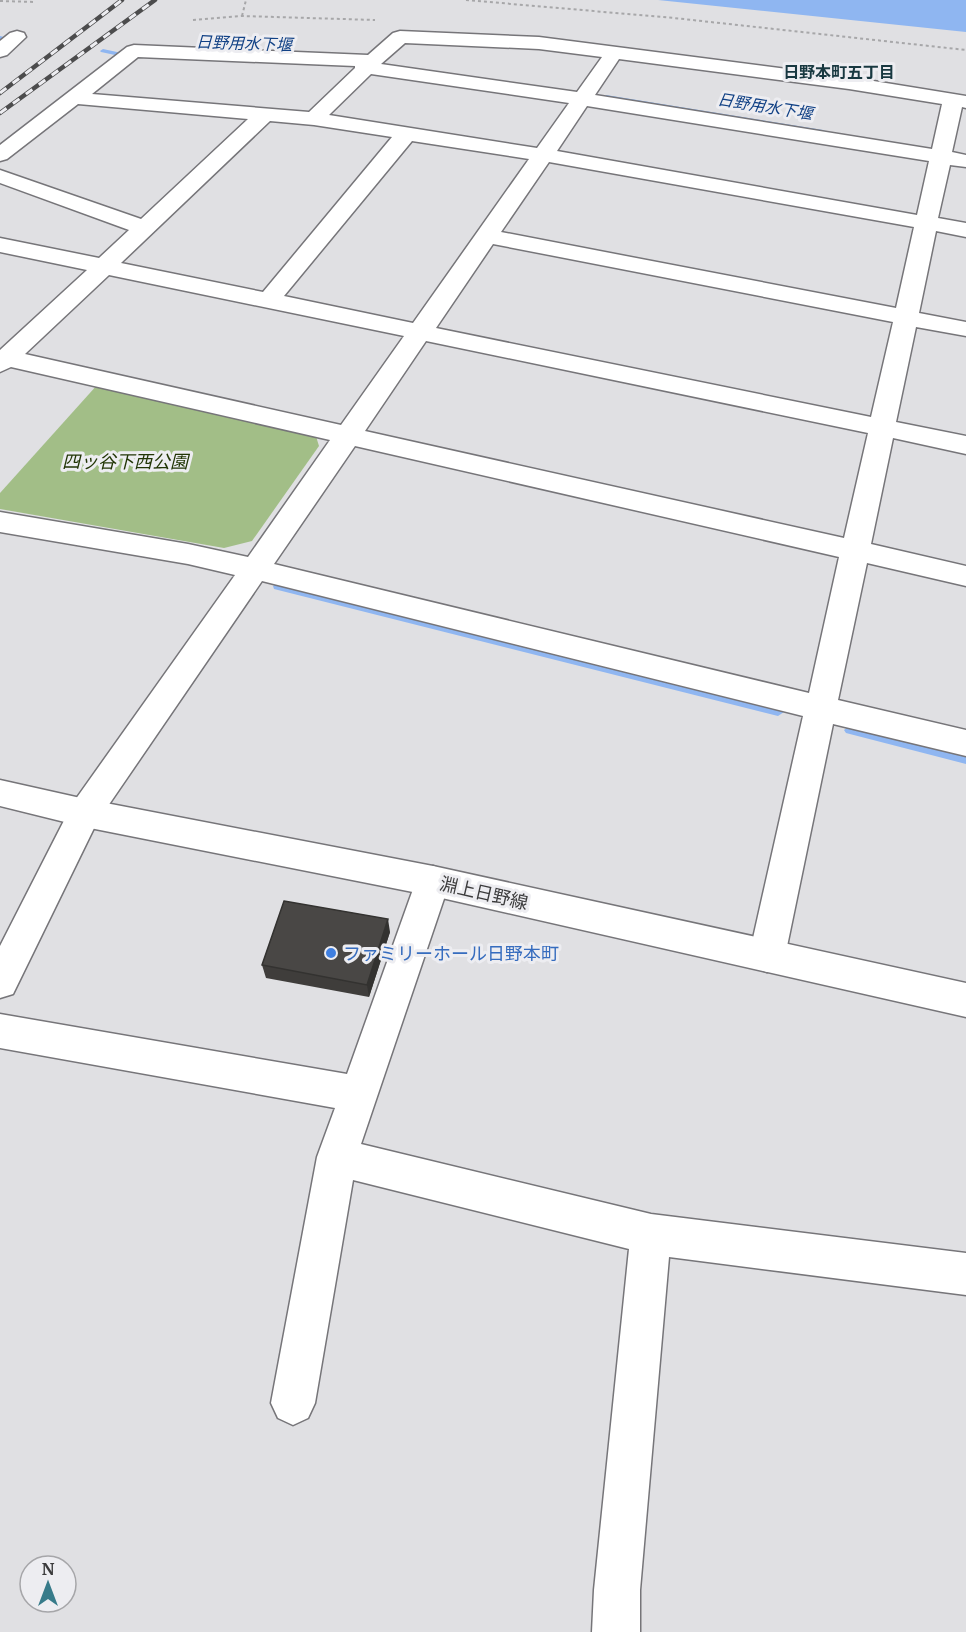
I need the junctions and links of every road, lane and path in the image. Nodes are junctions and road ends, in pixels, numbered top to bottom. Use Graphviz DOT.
graph roads {
  1 [pos="246,0"];
  2 [pos="466,0"];
  3 [pos="0,1"];
  4 [pos="36,2"];
  5 [pos="242,16"];
  6 [pos="17,37"];
  7 [pos="966,50"];
  8 [pos="0,51"];
  9 [pos="614,53"];
  10 [pos="368,64"];
  11 [pos="74,98"];
  12 [pos="582,99"];
  13 [pos="959,101"];
  14 [pos="265,115"];
  15 [pos="314,119"];
  16 [pos="406,134"];
  17 [pos="0,155"];
  18 [pos="543,155"];
  19 [pos="953,159"];
  20 [pos="0,176"];
  21 [pos="926,223"];
  22 [pos="145,228"];
  23 [pos="966,230"];
  24 [pos="487,236"];
  25 [pos="0,245"];
  26 [pos="104,267"];
  27 [pos="269,300"];
  28 [pos="906,317"];
  29 [pos="966,329"];
  30 [pos="419,332"];
  31 [pos="3,361"];
  32 [pos="882,428"];
  33 [pos="347,436"];
  34 [pos="966,445"];
  35 [pos="0,522"];
  36 [pos="855,551"];
  37 [pos="255,569"];
  38 [pos="966,576"];
  39 [pos="821,707"];
  40 [pos="966,743"];
  41 [pos="0,793"];
  42 [pos="85,813"];
  43 [pos="433,881"];
  44 [pos="767,956"];
  45 [pos="0,982"];
  46 [pos="966,1000"];
  47 [pos="0,1031"];
  48 [pos="360,1094"];
  49 [pos="337,1157"];
  50 [pos="651,1234"];
  51 [pos="966,1274"];
  52 [pos="292,1404"];
  53 [pos="616,1632"];
  1 -- 5 [label="path"];
  2 -- 7 [label="path"];
  3 -- 4 [label="path"];
  6 -- 8 [label="street"];
  9 -- 10 [label="street"];
  9 -- 12 [label="street"];
  9 -- 13 [label="street"];
  10 -- 11 [label="street"];
  10 -- 12 [label="street"];
  10 -- 15 [label="street"];
  11 -- 14 [label="street"];
  11 -- 17 [label="street"];
  12 -- 18 [label="street"];
  12 -- 19 [label="street"];
  13 -- 19 [label="street"];
  14 -- 15 [label="street"];
  14 -- 22 [label="street"];
  15 -- 16 [label="street"];
  16 -- 18 [label="street"];
  16 -- 27 [label="street"];
  18 -- 21 [label="street"];
  18 -- 24 [label="street"];
  19 -- 21 [label="street"];
  20 -- 22 [label="street"];
  21 -- 23 [label="street"];
  21 -- 28 [label="street"];
  22 -- 26 [label="street"];
  24 -- 28 [label="street"];
  24 -- 30 [label="street"];
  25 -- 26 [label="street"];
  26 -- 27 [label="street"];
  26 -- 31 [label="street"];
  27 -- 30 [label="street"];
  28 -- 29 [label="street"];
  28 -- 32 [label="street"];
  30 -- 32 [label="street"];
  30 -- 33 [label="street"];
  31 -- 33 [label="street"];
  32 -- 34 [label="street"];
  32 -- 36 [label="street"];
  33 -- 36 [label="street"];
  33 -- 37 [label="street"];
  35 -- 37 [label="street"];
  36 -- 38 [label="street"];
  36 -- 39 [label="street"];
  37 -- 39 [label="street"];
  37 -- 42 [label="street"];
  39 -- 40 [label="street"];
  39 -- 44 [label="street"];
  41 -- 42 [label="street, 淵上日野線"];
  42 -- 43 [label="street, 淵上日野線"];
  42 -- 45 [label="street"];
  43 -- 44 [label="street, 淵上日野線"];
  43 -- 48 [label="street"];
  44 -- 46 [label="street, 淵上日野線"];
  47 -- 48 [label="street"];
  48 -- 49 [label="street"];
  49 -- 50 [label="street"];
  49 -- 52 [label="street"];
  50 -- 51 [label="street"];
  50 -- 53 [label="street"];
}
